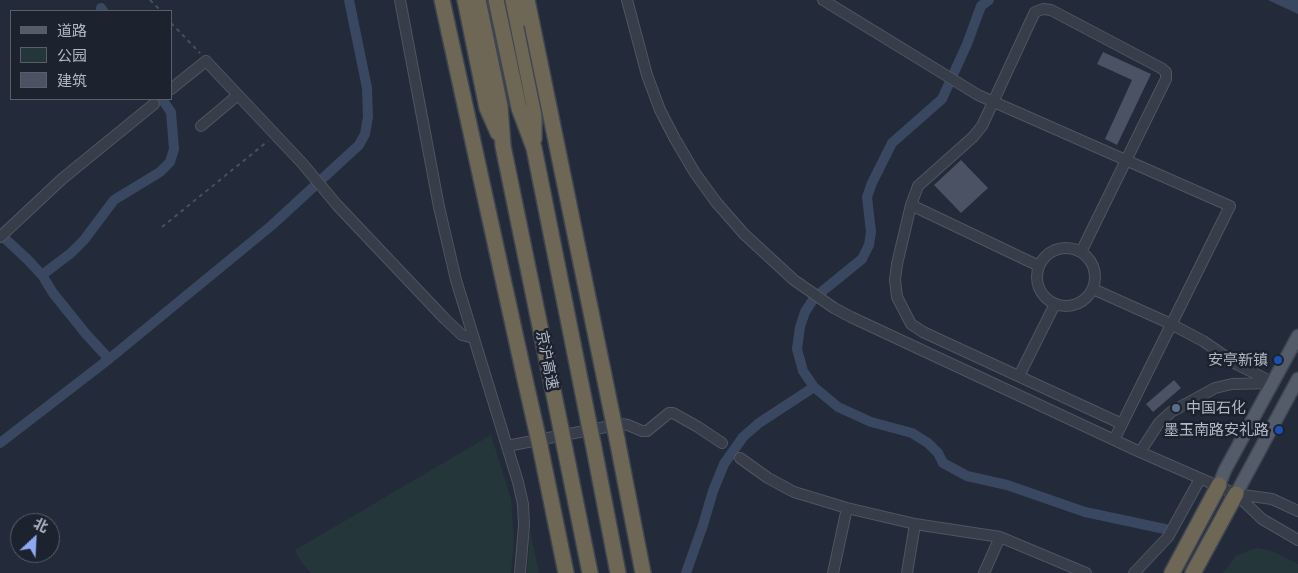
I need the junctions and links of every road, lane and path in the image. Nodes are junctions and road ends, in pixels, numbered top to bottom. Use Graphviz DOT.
graph roads {
  1 [pos="150,0"];
  2 [pos="400,0"];
  3 [pos="442,0"];
  4 [pos="465,0"];
  5 [pos="478,0"];
  6 [pos="496,0"];
  7 [pos="513,0"];
  8 [pos="527,0"];
  9 [pos="627,0"];
  10 [pos="823,0"];
  11 [pos="160,10"];
  12 [pos="172,24"];
  13 [pos="206,61"];
  14 [pos="172,88"];
  15 [pos="238,95"];
  16 [pos="994,102"];
  17 [pos="154,104"];
  18 [pos="201,126"];
  19 [pos="276,135"];
  20 [pos="503,146"];
  21 [pos="534,148"];
  22 [pos="1126,160"];
  23 [pos="911,205"];
  24 [pos="162,227"];
  25 [pos="0,237"];
  26 [pos="1081,252"];
  27 [pos="1040,266"];
  28 [pos="1093,289"];
  29 [pos="1054,304"];
  30 [pos="1171,324"];
  31 [pos="1298,336"];
  32 [pos="474,338"];
  33 [pos="1019,376"];
  34 [pos="1298,379"];
  35 [pos="1274,383"];
  36 [pos="1122,424"];
  37 [pos="1114,440"];
  38 [pos="722,443"];
  39 [pos="507,446"];
  40 [pos="1140,452"];
  41 [pos="740,458"];
  42 [pos="1200,479"];
  43 [pos="1218,485"];
  44 [pos="1236,494"];
  45 [pos="847,508"];
  46 [pos="1298,511"];
  47 [pos="915,524"];
  48 [pos="1000,537"];
  49 [pos="1298,540"];
  50 [pos="520,573"];
  51 [pos="566,573"];
  52 [pos="590,573"];
  53 [pos="618,573"];
  54 [pos="643,573"];
  55 [pos="833,573"];
  56 [pos="907,573"];
  57 [pos="984,573"];
  58 [pos="1086,573"];
  59 [pos="1134,573"];
  60 [pos="1172,573"];
  61 [pos="1193,573"];
  1 -- 11 [label="path"];
  2 -- 32 [label="street"];
  3 -- 51 [label="highway, bridge"];
  4 -- 20 [label="highway, 京沪高速"];
  5 -- 20 [label="highway, 京沪高速"];
  6 -- 21 [label="highway, 京沪高速"];
  7 -- 21 [label="highway, 京沪高速"];
  8 -- 54 [label="highway, bridge"];
  9 -- 37 [label="street"];
  10 -- 16 [label="street"];
  12 -- 13 [label="path"];
  13 -- 14 [label="street"];
  13 -- 15 [label="street"];
  15 -- 18 [label="street"];
  15 -- 19 [label="street"];
  16 -- 22 [label="street"];
  16 -- 22 [label="street"];
  16 -- 23 [label="street"];
  17 -- 25 [label="street"];
  19 -- 24 [label="path"];
  19 -- 32 [label="street"];
  20 -- 52 [label="highway, 京沪高速, bridge"];
  21 -- 53 [label="highway, 京沪高速, bridge"];
  22 -- 26 [label="street"];
  22 -- 30 [label="street"];
  23 -- 27 [label="street"];
  23 -- 33 [label="street"];
  26 -- 27 [label="street"];
  26 -- 28 [label="street"];
  27 -- 29 [label="street"];
  28 -- 29 [label="street"];
  28 -- 30 [label="street"];
  29 -- 33 [label="street"];
  30 -- 35 [label="street"];
  30 -- 36 [label="street"];
  31 -- 35 [label="main road"];
  32 -- 39 [label="street"];
  33 -- 36 [label="street"];
  34 -- 44 [label="main road"];
  35 -- 40 [label="street"];
  35 -- 43 [label="main road"];
  36 -- 37 [label="street"];
  37 -- 40 [label="street"];
  38 -- 39 [label="street"];
  39 -- 50 [label="street"];
  40 -- 42 [label="street"];
  41 -- 45 [label="street"];
  42 -- 43 [label="street"];
  42 -- 59 [label="street"];
  43 -- 44 [label="street"];
  43 -- 60 [label="highway"];
  44 -- 46 [label="street"];
  44 -- 49 [label="street"];
  44 -- 61 [label="highway"];
  45 -- 47 [label="street"];
  45 -- 55 [label="street"];
  47 -- 48 [label="street"];
  47 -- 56 [label="street"];
  48 -- 57 [label="street"];
  48 -- 58 [label="street"];
}
